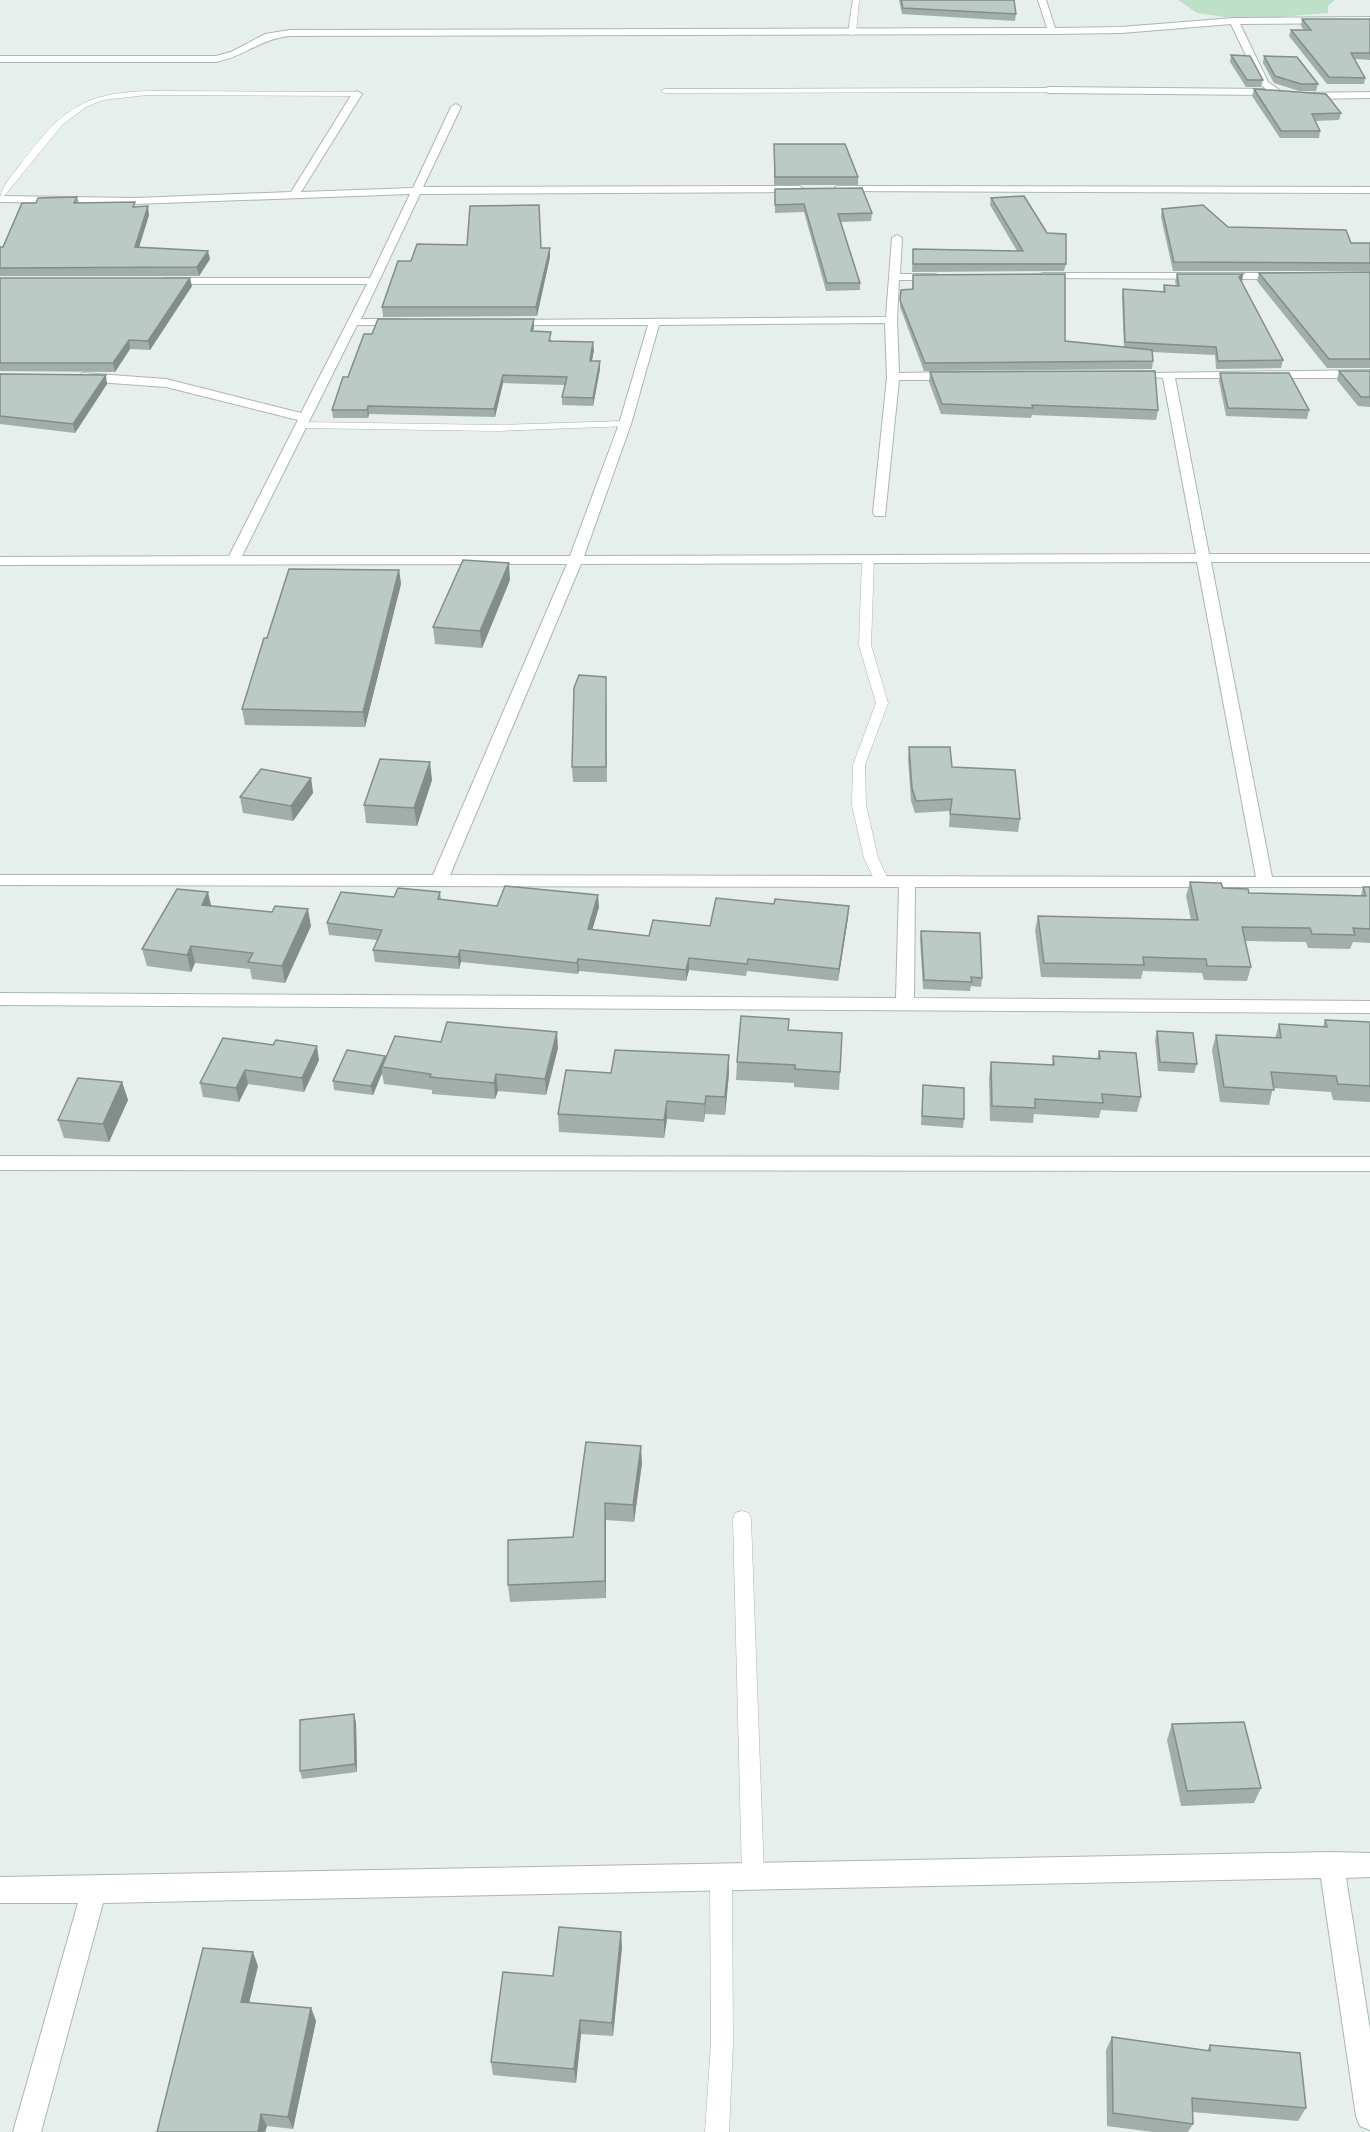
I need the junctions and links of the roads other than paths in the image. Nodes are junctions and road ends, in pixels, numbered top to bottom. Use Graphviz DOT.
graph roads {
  1 [pos="856,0"];
  2 [pos="1042,0"];
  3 [pos="1370,20"];
  4 [pos="1234,21"];
  5 [pos="1052,31"];
  6 [pos="852,33"];
  7 [pos="0,59"];
  8 [pos="1048,90"];
  9 [pos="665,91"];
  10 [pos="1277,92"];
  11 [pos="357,94"];
  12 [pos="1370,95"];
  13 [pos="456,106"];
  14 [pos="805,189"];
  15 [pos="829,189"];
  16 [pos="417,190"];
  17 [pos="1370,190"];
  18 [pos="295,194"];
  19 [pos="0,199"];
  20 [pos="897,238"];
  21 [pos="1026,276"];
  22 [pos="1298,276"];
  23 [pos="896,277"];
  24 [pos="943,277"];
  25 [pos="152,281"];
  26 [pos="374,281"];
  27 [pos="891,320"];
  28 [pos="354,322"];
  29 [pos="414,322"];
  30 [pos="498,322"];
  31 [pos="654,322"];
  32 [pos="1370,374"];
  33 [pos="1168,375"];
  34 [pos="965,376"];
  35 [pos="1144,376"];
  36 [pos="68,377"];
  37 [pos="893,377"];
  38 [pos="303,422"];
  39 [pos="625,424"];
  40 [pos="880,513"];
  41 [pos="1370,558"];
  42 [pos="576,559"];
  43 [pos="868,559"];
  44 [pos="1203,559"];
  45 [pos="234,560"];
  46 [pos="0,561"];
  47 [pos="0,880"];
  48 [pos="439,882"];
  49 [pos="1265,882"];
  50 [pos="1370,882"];
  51 [pos="883,883"];
  52 [pos="907,883"];
  53 [pos="0,999"];
  54 [pos="905,1005"];
  55 [pos="1370,1007"];
  56 [pos="0,1163"];
  57 [pos="1370,1164"];
  58 [pos="742,1519"];
  59 [pos="1330,1864"];
  60 [pos="1370,1865"];
  61 [pos="753,1876"];
  62 [pos="721,1877"];
  63 [pos="0,1890"];
  64 [pos="94,1890"];
  65 [pos="1370,2116"];
  66 [pos="27,2132"];
  67 [pos="717,2132"];
  1 -- 6 [label="lane"];
  2 -- 5 [label="street"];
  3 -- 4 [label="street"];
  4 -- 5 [label="street"];
  4 -- 10 [label="street"];
  5 -- 6 [label="street"];
  6 -- 7 [label="street"];
  8 -- 9 [label="lane"];
  8 -- 10 [label="street"];
  10 -- 12 [label="street"];
  11 -- 18 [label="street"];
  11 -- 19 [label="lane"];
  13 -- 16 [label="street"];
  14 -- 16 [label="street"];
  15 -- 17 [label="street"];
  16 -- 18 [label="street"];
  16 -- 26 [label="street"];
  18 -- 19 [label="street"];
  20 -- 23 [label="street"];
  21 -- 22 [label="street"];
  23 -- 24 [label="street"];
  23 -- 27 [label="street"];
  25 -- 26 [label="street"];
  26 -- 28 [label="street"];
  27 -- 31 [label="street"];
  27 -- 37 [label="street"];
  28 -- 29 [label="street"];
  28 -- 38 [label="street"];
  30 -- 31 [label="street"];
  31 -- 39 [label="street"];
  32 -- 33 [label="street"];
  33 -- 35 [label="street"];
  33 -- 44 [label="street"];
  34 -- 37 [label="street"];
  36 -- 38 [label="street"];
  37 -- 40 [label="street"];
  38 -- 39 [label="lane"];
  38 -- 45 [label="street"];
  39 -- 42 [label="street"];
  41 -- 44 [label="street"];
  42 -- 43 [label="street"];
  42 -- 45 [label="street"];
  42 -- 48 [label="street"];
  43 -- 44 [label="street"];
  43 -- 51 [label="lane"];
  44 -- 49 [label="street"];
  45 -- 46 [label="street"];
  47 -- 48 [label="street"];
  48 -- 51 [label="street"];
  49 -- 50 [label="street"];
  49 -- 52 [label="street"];
  51 -- 52 [label="street"];
  52 -- 54 [label="street"];
  53 -- 54 [label="street"];
  54 -- 55 [label="street"];
  56 -- 57 [label="street"];
  58 -- 61 [label="lane"];
  59 -- 60 [label="street"];
  59 -- 61 [label="street"];
  59 -- 65 [label="street"];
  61 -- 62 [label="street"];
  62 -- 64 [label="street"];
  62 -- 67 [label="lane"];
  63 -- 64 [label="street"];
  64 -- 66 [label="street"];
}
